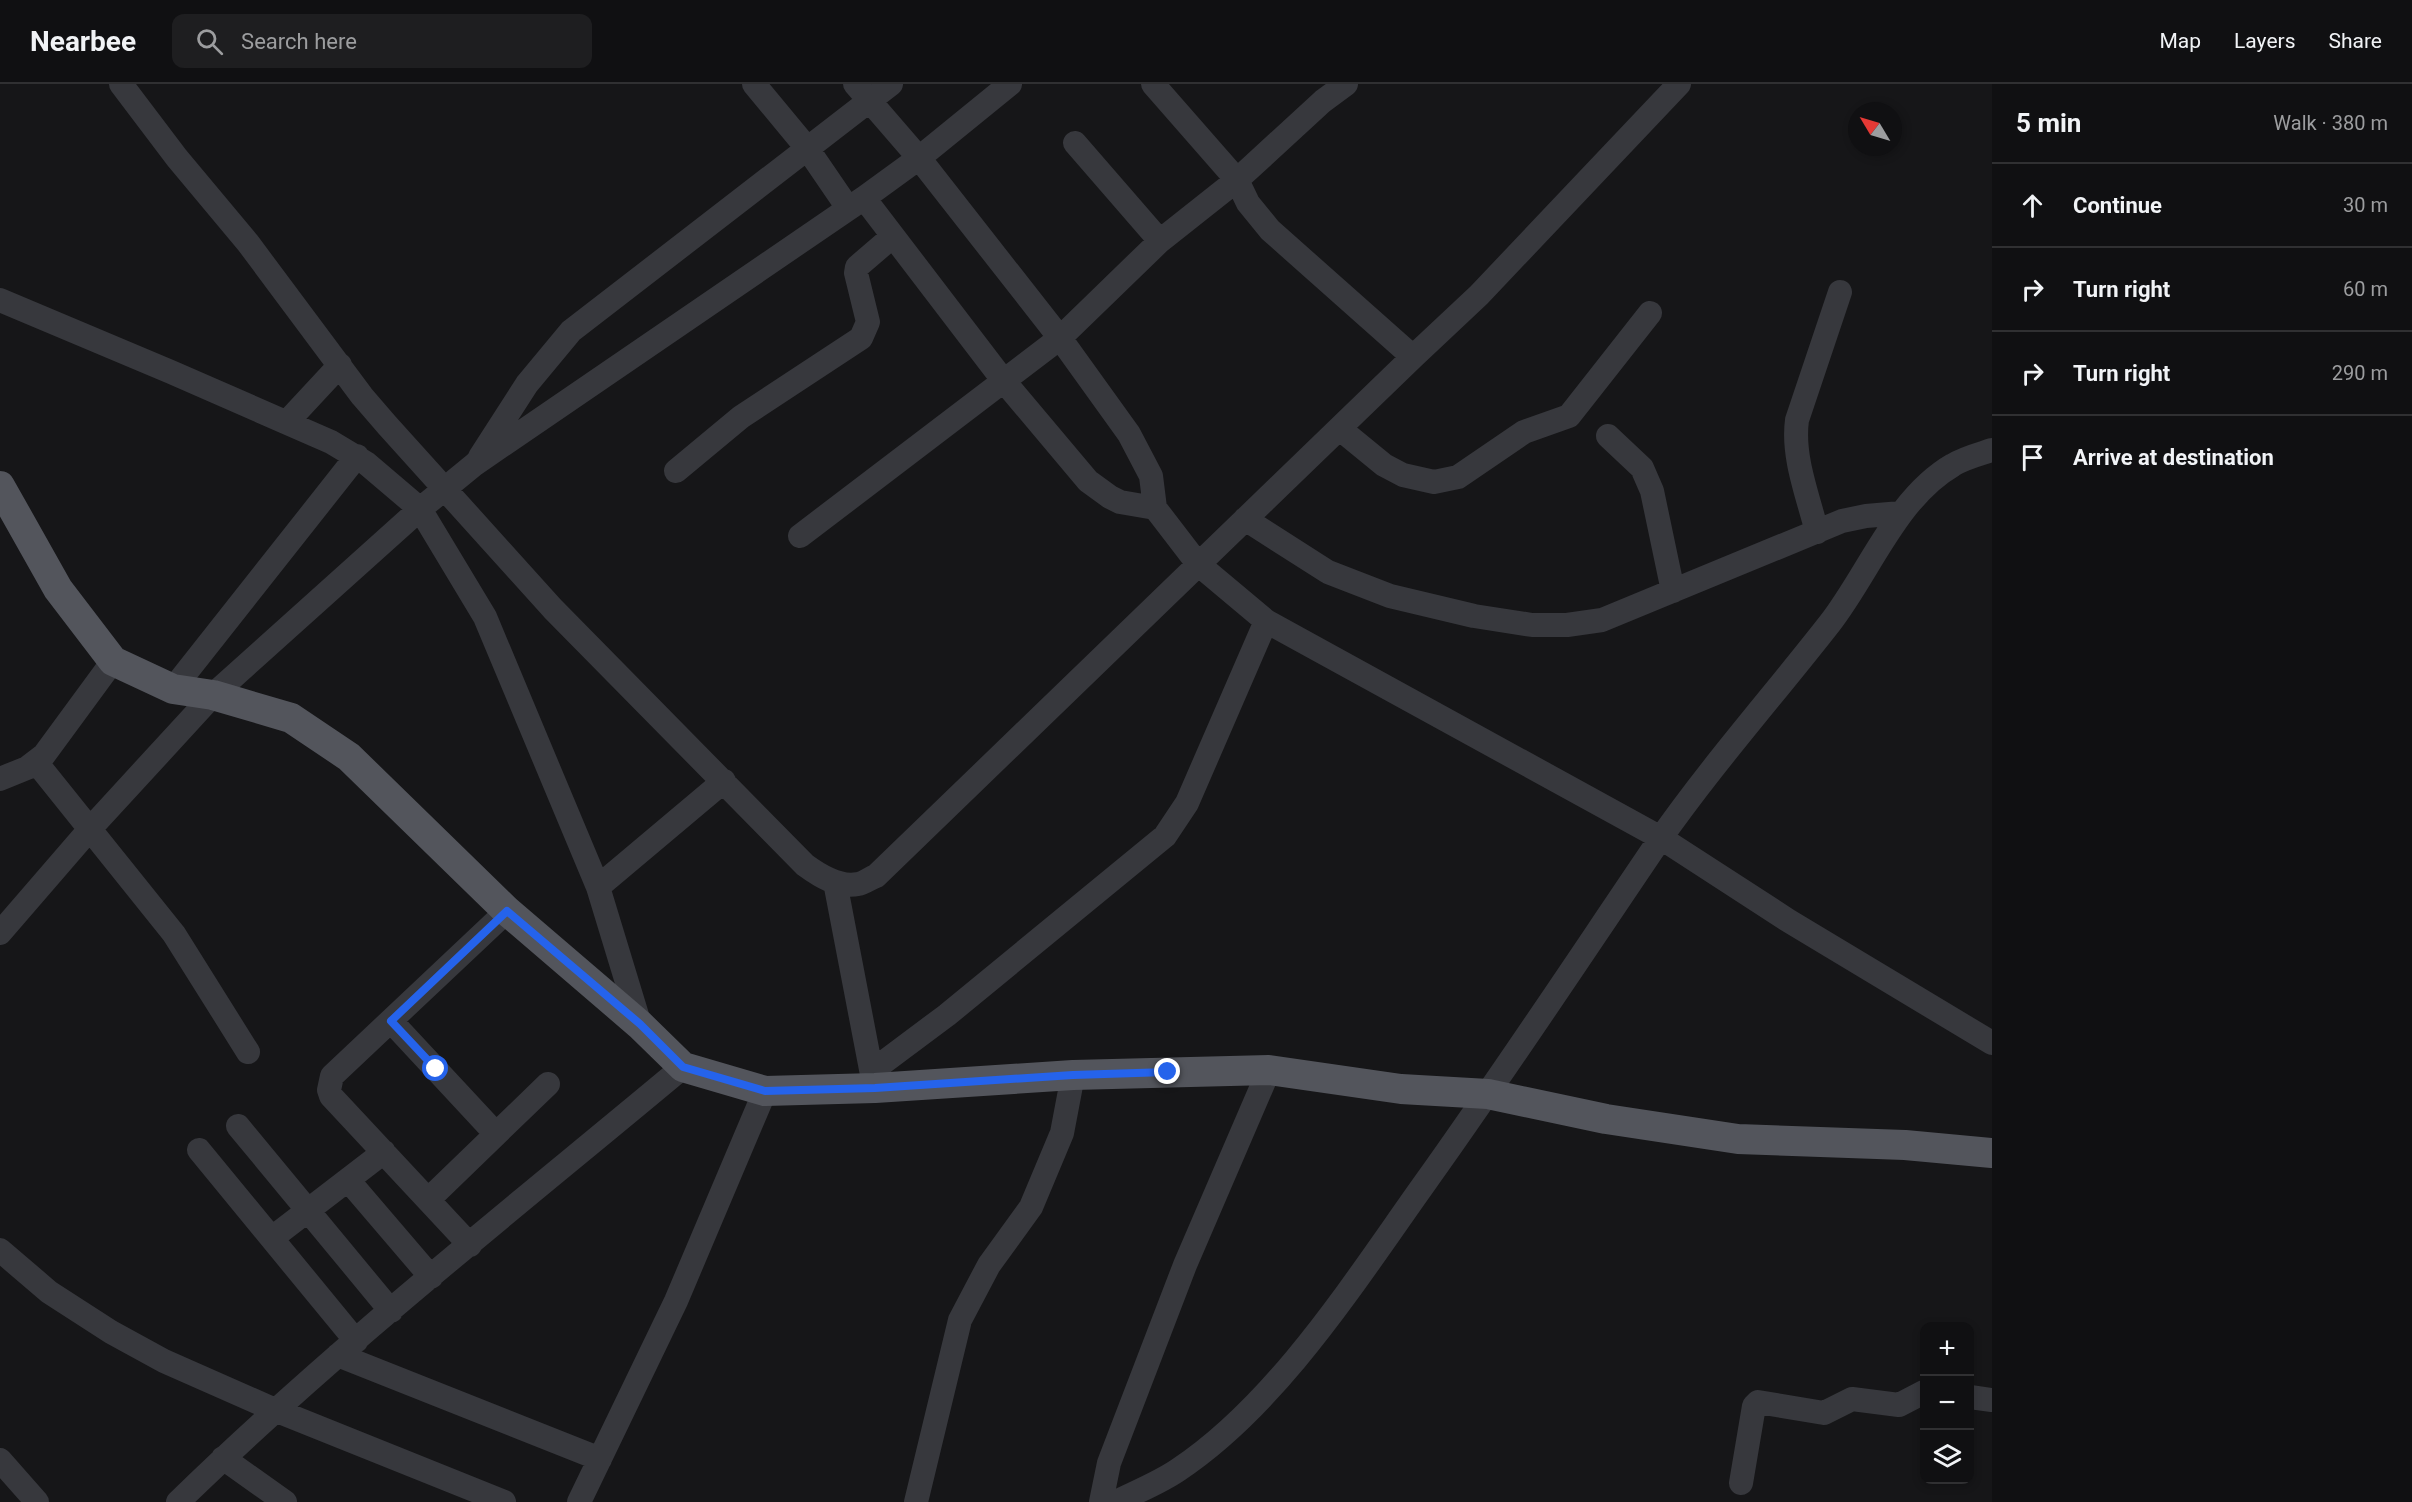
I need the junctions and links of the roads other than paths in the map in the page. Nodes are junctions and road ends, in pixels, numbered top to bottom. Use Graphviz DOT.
graph roads {
  1 [pos="121,84"];
  2 [pos="754,84"];
  3 [pos="891,84"];
  4 [pos="1010,84"];
  5 [pos="1153,84"];
  6 [pos="1346,84"];
  7 [pos="1679,84"];
  8 [pos="862,92"];
  9 [pos="1075,143"];
  10 [pos="807,148"];
  11 [pos="919,158"];
  12 [pos="1237,180"];
  13 [pos="856,203"];
  14 [pos="893,236"];
  15 [pos="1160,241"];
  16 [pos="1840,292"];
  17 [pos="0,300"];
  18 [pos="1650,313"];
  19 [pos="1060,338"];
  20 [pos="1413,357"];
  21 [pos="339,366"];
  22 [pos="1004,380"];
  23 [pos="287,422"];
  24 [pos="1340,429"];
  25 [pos="1608,436"];
  26 [pos="1992,450"];
  27 [pos="357,456"];
  28 [pos="475,464"];
  29 [pos="676,471"];
  30 [pos="0,486"];
  31 [pos="445,490"];
  32 [pos="1155,508"];
  33 [pos="420,509"];
  34 [pos="1901,513"];
  35 [pos="1245,519"];
  36 [pos="1817,532"];
  37 [pos="800,536"];
  38 [pos="1198,564"];
  39 [pos="1673,591"];
  40 [pos="1266,621"];
  41 [pos="113,661"];
  42 [pos="173,689"];
  43 [pos="213,695"];
  44 [pos="36,762"];
  45 [pos="0,779"];
  46 [pos="724,781"];
  47 [pos="89,830"];
  48 [pos="1661,838"];
  49 [pos="835,882"];
  50 [pos="598,887"];
  51 [pos="507,911"];
  52 [pos="0,933"];
  53 [pos="391,1021"];
  54 [pos="640,1024"];
  55 [pos="1992,1043"];
  56 [pos="248,1053"];
  57 [pos="683,1067"];
  58 [pos="1269,1070"];
  59 [pos="1073,1075"];
  60 [pos="873,1079"];
  61 [pos="548,1084"];
  62 [pos="765,1091"];
  63 [pos="1488,1094"];
  64 [pos="238,1126"];
  65 [pos="496,1134"];
  66 [pos="199,1150"];
  67 [pos="384,1152"];
  68 [pos="1992,1153"];
  69 [pos="348,1180"];
  70 [pos="428,1200"];
  71 [pos="308,1210"];
  72 [pos="272,1239"];
  73 [pos="470,1245"];
  74 [pos="0,1250"];
  75 [pos="431,1277"];
  76 [pos="392,1311"];
  77 [pos="347,1348"];
  78 [pos="1920,1394"];
  79 [pos="1974,1398"];
  80 [pos="1992,1400"];
  81 [pos="275,1410"];
  82 [pos="223,1458"];
  83 [pos="600,1459"];
  84 [pos="5,1477"];
  85 [pos="1742,1483"];
  86 [pos="490,1500"];
  87 [pos="37,1502"];
  88 [pos="178,1502"];
  89 [pos="285,1502"];
  90 [pos="579,1502"];
  91 [pos="916,1502"];
  92 [pos="1101,1502"];
  93 [pos="1116,1502"];
  1 -- 21 [label="street"];
  2 -- 10 [label="street"];
  3 -- 8 [label="street"];
  4 -- 11 [label="street"];
  5 -- 12 [label="street"];
  6 -- 12 [label="street"];
  7 -- 20 [label="street"];
  8 -- 10 [label="street"];
  8 -- 11 [label="street"];
  9 -- 15 [label="street"];
  10 -- 13 [label="street"];
  10 -- 28 [label="street"];
  11 -- 13 [label="street"];
  11 -- 19 [label="street"];
  12 -- 15 [label="street"];
  12 -- 20 [label="street"];
  13 -- 14 [label="street"];
  13 -- 28 [label="street"];
  14 -- 22 [label="street"];
  14 -- 29 [label="street"];
  15 -- 19 [label="street"];
  16 -- 36 [label="street"];
  17 -- 23 [label="street"];
  18 -- 24 [label="street"];
  19 -- 22 [label="street"];
  19 -- 32 [label="street"];
  20 -- 24 [label="street"];
  21 -- 23 [label="street"];
  21 -- 31 [label="street"];
  22 -- 32 [label="street"];
  22 -- 37 [label="street"];
  23 -- 27 [label="street"];
  24 -- 35 [label="street"];
  25 -- 39 [label="street"];
  26 -- 34 [label="street"];
  27 -- 33 [label="street"];
  27 -- 42 [label="street"];
  28 -- 31 [label="street"];
  30 -- 41 [label="main road"];
  31 -- 33 [label="street"];
  31 -- 46 [label="street"];
  32 -- 38 [label="street"];
  33 -- 43 [label="street"];
  33 -- 50 [label="street"];
  34 -- 36 [label="street"];
  34 -- 48 [label="street"];
  35 -- 38 [label="street"];
  35 -- 39 [label="street"];
  36 -- 39 [label="street"];
  38 -- 40 [label="street"];
  38 -- 49 [label="street"];
  40 -- 48 [label="street"];
  40 -- 60 [label="street"];
  41 -- 42 [label="main road"];
  41 -- 44 [label="street"];
  42 -- 43 [label="main road"];
  43 -- 47 [label="street"];
  43 -- 51 [label="main road"];
  44 -- 45 [label="street"];
  44 -- 47 [label="street"];
  46 -- 49 [label="street"];
  46 -- 50 [label="street"];
  47 -- 52 [label="street"];
  47 -- 56 [label="street"];
  48 -- 55 [label="street"];
  48 -- 63 [label="street"];
  49 -- 60 [label="street"];
  50 -- 54 [label="street"];
  51 -- 53 [label="street"];
  51 -- 54 [label="main road"];
  53 -- 65 [label="street"];
  53 -- 67 [label="street"];
  54 -- 57 [label="main road"];
  57 -- 62 [label="main road"];
  57 -- 73 [label="street"];
  58 -- 59 [label="main road"];
  58 -- 63 [label="main road"];
  58 -- 92 [label="street"];
  59 -- 60 [label="main road"];
  59 -- 91 [label="street"];
  60 -- 62 [label="main road"];
  61 -- 65 [label="street"];
  62 -- 83 [label="street"];
  63 -- 68 [label="main road"];
  63 -- 93 [label="street"];
  64 -- 71 [label="street"];
  65 -- 70 [label="street"];
  66 -- 72 [label="street"];
  67 -- 69 [label="street"];
  67 -- 70 [label="street"];
  69 -- 71 [label="street"];
  69 -- 75 [label="street"];
  70 -- 73 [label="street"];
  71 -- 72 [label="street"];
  71 -- 76 [label="street"];
  72 -- 77 [label="street"];
  73 -- 75 [label="street"];
  74 -- 81 [label="street"];
  75 -- 76 [label="street"];
  76 -- 77 [label="street"];
  77 -- 81 [label="street"];
  77 -- 83 [label="street"];
  78 -- 85 [label="street"];
  79 -- 80 [label="street"];
  81 -- 82 [label="street"];
  81 -- 86 [label="street"];
  82 -- 88 [label="street"];
  82 -- 89 [label="street"];
  83 -- 90 [label="street"];
  84 -- 87 [label="street"];
}
